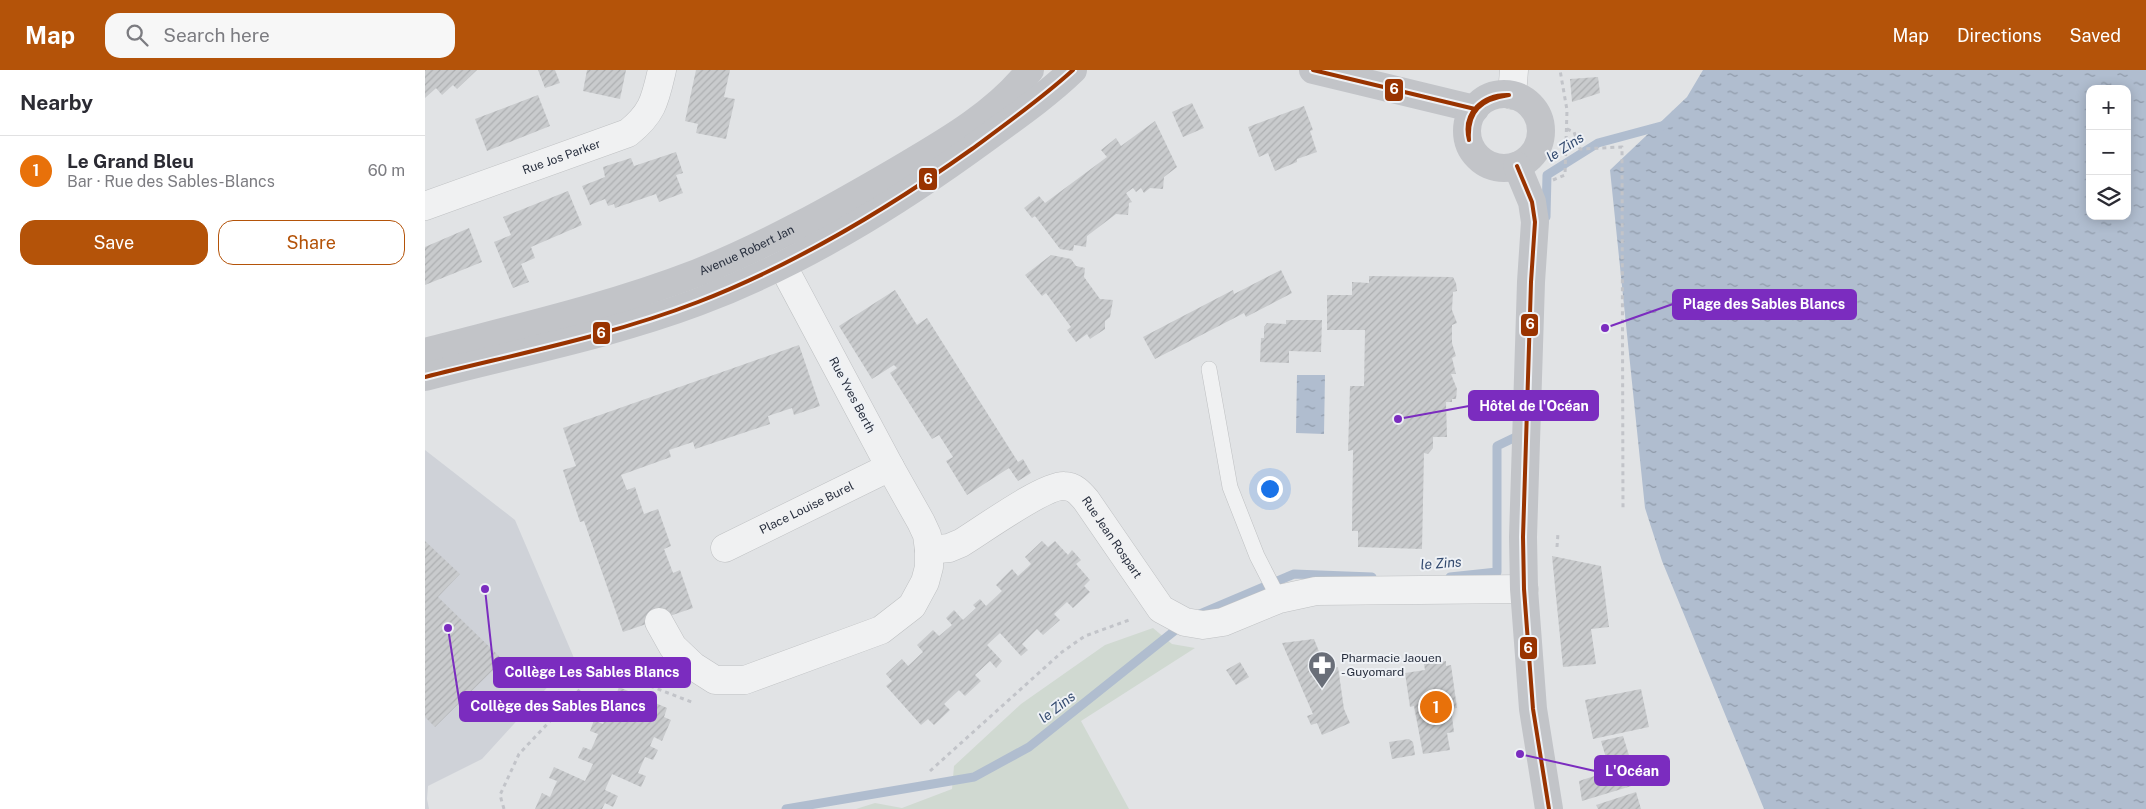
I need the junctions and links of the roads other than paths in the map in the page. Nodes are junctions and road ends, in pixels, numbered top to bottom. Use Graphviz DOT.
graph roads {
  1 [pos="662,70"];
  2 [pos="1030,70"];
  3 [pos="1073,70"];
  4 [pos="1313,70"];
  5 [pos="1513,82"];
  6 [pos="1475,109"];
  7 [pos="1517,166"];
  8 [pos="425,206"];
  9 [pos="770,241"];
  10 [pos="783,265"];
  11 [pos="425,352"];
  12 [pos="1209,369"];
  13 [pos="425,377"];
  14 [pos="890,467"];
  15 [pos="725,548"];
  16 [pos="929,550"];
  17 [pos="1524,589"];
  18 [pos="1279,599"];
  19 [pos="659,622"];
  20 [pos="1549,809"];
  1 -- 8 [label="street, Rue Jos Parker"];
  2 -- 9 [label="main road, Avenue Robert Jan"];
  3 -- 10 [label="main road"];
  4 -- 6 [label="main road"];
  5 -- 6 [label="main road"];
  5 -- 7 [label="main road"];
  6 -- 7 [label="main road"];
  7 -- 17 [label="main road"];
  9 -- 10 [label="street, Rue Yves Berth"];
  9 -- 11 [label="main road, Avenue Robert Jan"];
  10 -- 13 [label="main road"];
  10 -- 14 [label="street, Rue Yves Berth"];
  12 -- 18 [label="lane"];
  14 -- 15 [label="street, Place Louise Burel"];
  14 -- 16 [label="street, Rue Yves Berth"];
  16 -- 18 [label="street, Rue Jean Rospart"];
  16 -- 19 [label="street"];
  17 -- 18 [label="street, Rue Jean Rospart"];
  17 -- 20 [label="main road"];
}
